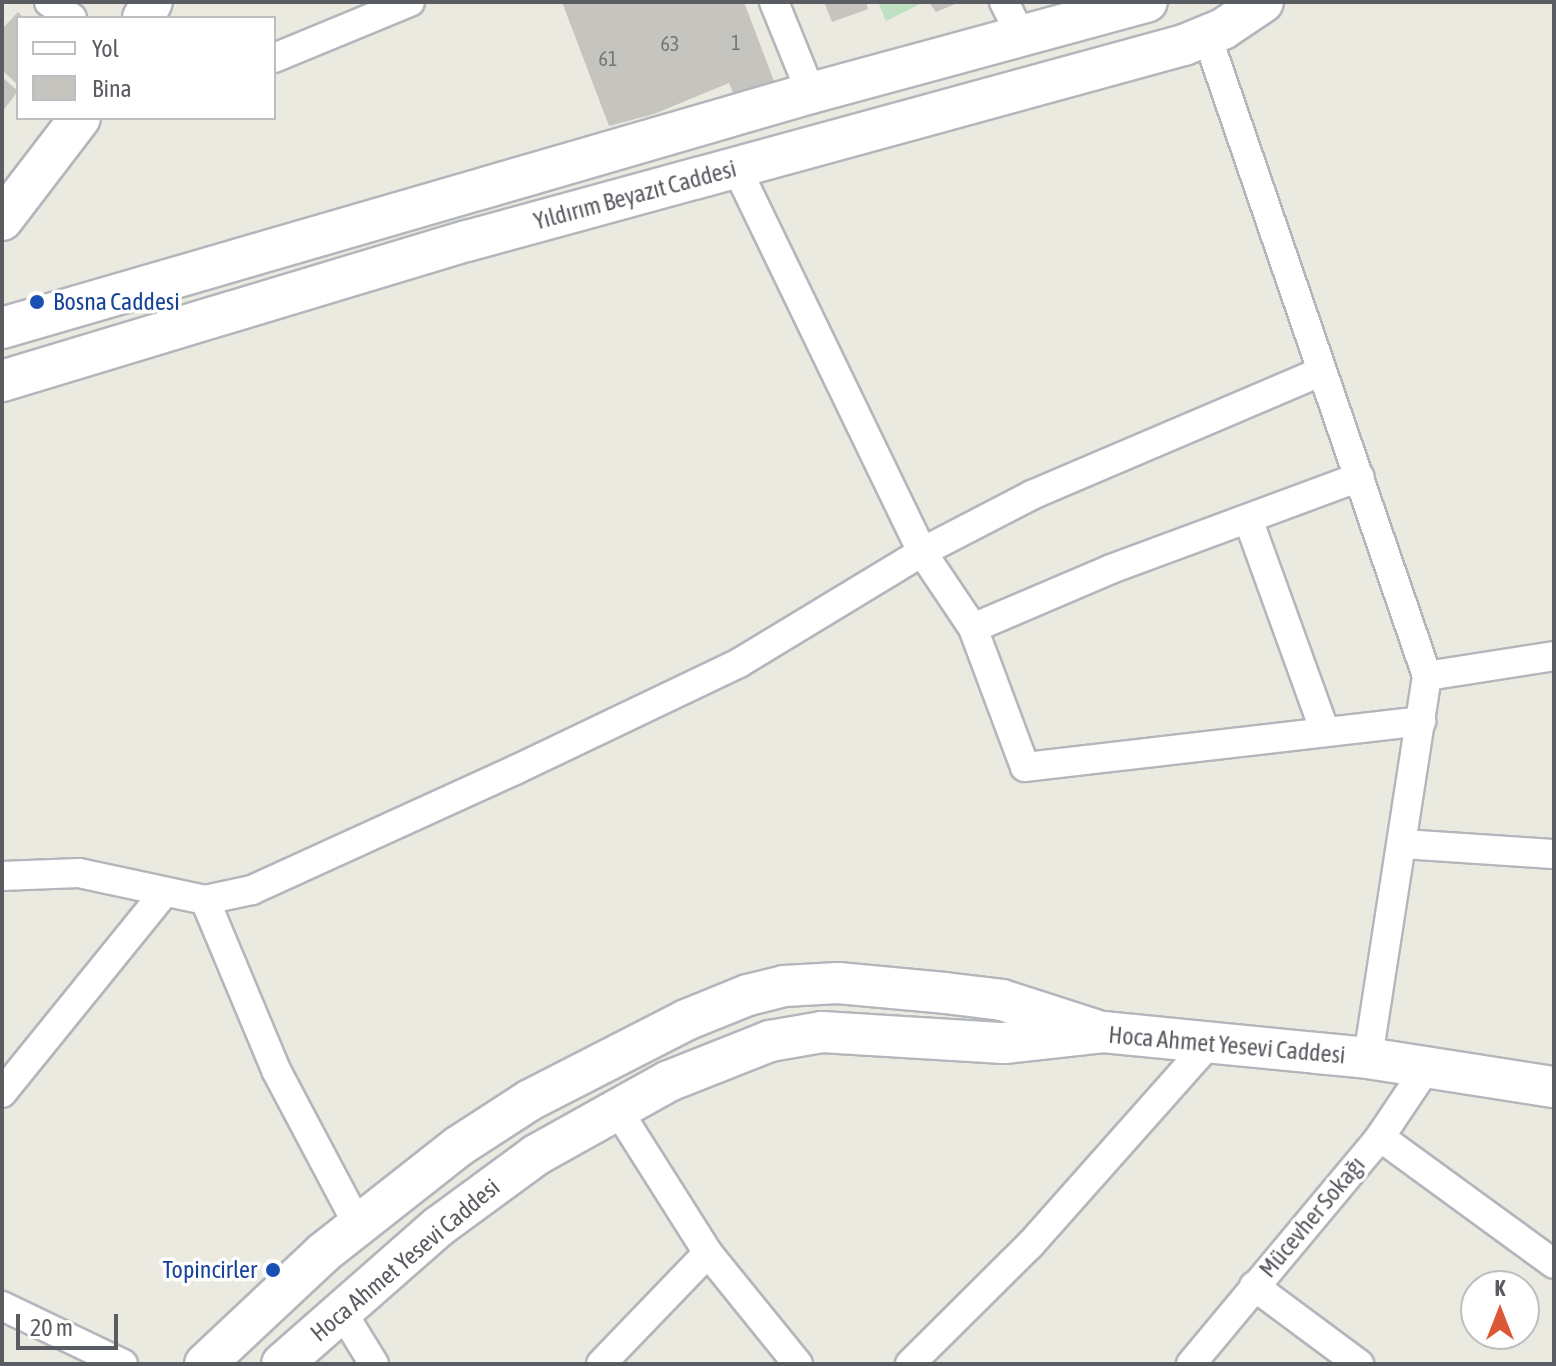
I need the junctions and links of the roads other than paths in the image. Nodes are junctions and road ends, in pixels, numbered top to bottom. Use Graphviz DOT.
graph roads {
  1 [pos="49,2"];
  2 [pos="410,2"];
  3 [pos="774,2"];
  4 [pos="1147,2"];
  5 [pos="1263,2"];
  6 [pos="69,16"];
  7 [pos="1012,19"];
  8 [pos="1207,36"];
  9 [pos="276,57"];
  10 [pos="811,93"];
  11 [pos="78,120"];
  12 [pos="736,167"];
  13 [pos="8,199"];
  14 [pos="2,328"];
  15 [pos="1320,372"];
  16 [pos="2,381"];
  17 [pos="1360,477"];
  18 [pos="1248,519"];
  19 [pos="922,552"];
  20 [pos="973,628"];
  21 [pos="1554,656"];
  22 [pos="1427,676"];
  23 [pos="1421,721"];
  24 [pos="1325,732"];
  25 [pos="1402,844"];
  26 [pos="1554,854"];
  27 [pos="2,876"];
  28 [pos="164,893"];
  29 [pos="205,900"];
  30 [pos="1103,1032"];
  31 [pos="1212,1040"];
  32 [pos="1368,1058"];
  33 [pos="1427,1067"];
  34 [pos="1554,1087"];
  35 [pos="2,1093"];
  36 [pos="617,1109"];
  37 [pos="1380,1137"];
  38 [pos="358,1225"];
  39 [pos="708,1253"];
  40 [pos="1554,1264"];
  41 [pos="1254,1286"];
  42 [pos="2,1306"];
  43 [pos="342,1312"];
  44 [pos="123,1364"];
  45 [pos="205,1364"];
  46 [pos="282,1364"];
  47 [pos="374,1364"];
  48 [pos="601,1364"];
  49 [pos="798,1364"];
  50 [pos="910,1364"];
  51 [pos="1191,1364"];
  52 [pos="1359,1364"];
  1 -- 6 [label="street"];
  2 -- 9 [label="street"];
  3 -- 10 [label="street"];
  4 -- 7 [label="main road"];
  5 -- 8 [label="main road, Yıldırım Beyazıt Caddesi"];
  7 -- 10 [label="main road"];
  8 -- 12 [label="main road, Yıldırım Beyazıt Caddesi"];
  8 -- 15 [label="street"];
  10 -- 14 [label="main road"];
  11 -- 13 [label="main road"];
  12 -- 16 [label="main road, Yıldırım Beyazıt Caddesi"];
  12 -- 19 [label="street"];
  15 -- 17 [label="street"];
  15 -- 19 [label="street"];
  17 -- 18 [label="street"];
  17 -- 22 [label="street"];
  18 -- 20 [label="street"];
  18 -- 24 [label="street"];
  19 -- 20 [label="street"];
  19 -- 29 [label="street"];
  20 -- 24 [label="street"];
  21 -- 22 [label="street"];
  22 -- 23 [label="street"];
  23 -- 24 [label="street"];
  23 -- 25 [label="street"];
  25 -- 26 [label="street"];
  25 -- 32 [label="street"];
  27 -- 28 [label="street"];
  28 -- 29 [label="street"];
  28 -- 35 [label="street"];
  29 -- 38 [label="street"];
  30 -- 31 [label="main road, Hoca Ahmet Yesevi Caddesi"];
  30 -- 36 [label="main road, Hoca Ahmet Yesevi Caddesi"];
  30 -- 38 [label="main road"];
  31 -- 32 [label="main road, Hoca Ahmet Yesevi Caddesi"];
  31 -- 50 [label="street"];
  32 -- 33 [label="main road, Hoca Ahmet Yesevi Caddesi"];
  33 -- 34 [label="main road, Hoca Ahmet Yesevi Caddesi"];
  33 -- 37 [label="street, Mücevher Sokağı"];
  36 -- 39 [label="street"];
  36 -- 43 [label="main road, Hoca Ahmet Yesevi Caddesi"];
  37 -- 40 [label="street"];
  37 -- 41 [label="street, Mücevher Sokağı"];
  38 -- 45 [label="main road"];
  39 -- 48 [label="street"];
  39 -- 49 [label="street"];
  41 -- 51 [label="street, Mücevher Sokağı"];
  41 -- 52 [label="street"];
  42 -- 44 [label="street"];
  43 -- 46 [label="main road, Hoca Ahmet Yesevi Caddesi"];
  43 -- 47 [label="street"];
}
